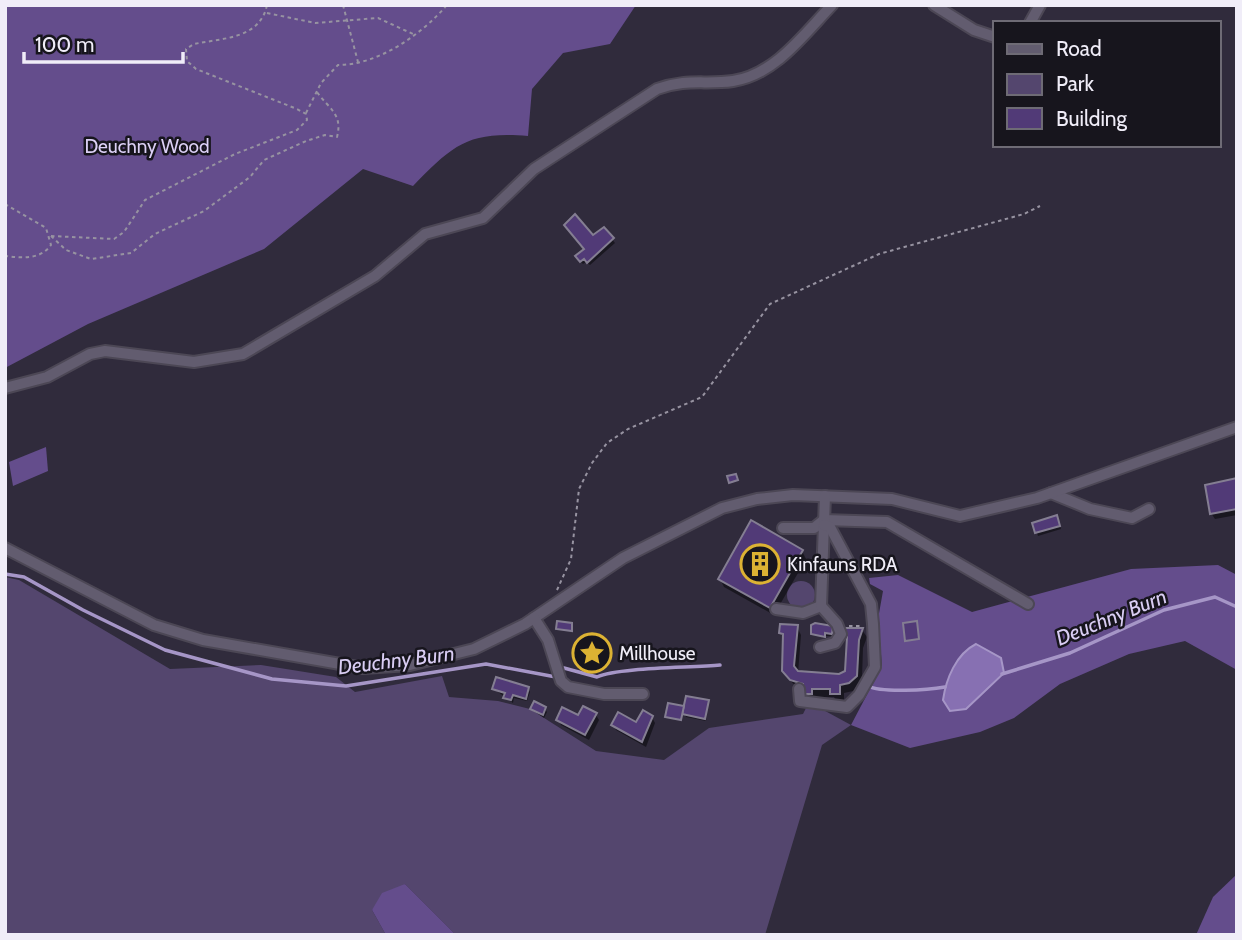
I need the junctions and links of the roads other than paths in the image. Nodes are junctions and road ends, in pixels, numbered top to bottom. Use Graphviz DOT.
graph roads {
  1 [pos="832,5"];
  2 [pos="934,5"];
  3 [pos="1040,5"];
  4 [pos="1031,21"];
  5 [pos="993,36"];
  6 [pos="5,388"];
  7 [pos="1237,426"];
  8 [pos="1051,493"];
  9 [pos="825,496"];
  10 [pos="1149,509"];
  11 [pos="824,523"];
  12 [pos="783,528"];
  13 [pos="5,548"];
  14 [pos="1028,604"];
  15 [pos="821,606"];
  16 [pos="776,609"];
  17 [pos="534,618"];
  18 [pos="820,647"];
  19 [pos="799,689"];
  20 [pos="643,695"];
  1 -- 6 [label="street"];
  2 -- 5 [label="street"];
  3 -- 4 [label="street"];
  7 -- 8 [label="street"];
  8 -- 9 [label="street"];
  8 -- 10 [label="street"];
  9 -- 11 [label="street"];
  9 -- 17 [label="street"];
  11 -- 12 [label="street"];
  11 -- 14 [label="street"];
  11 -- 15 [label="street"];
  11 -- 19 [label="street"];
  13 -- 17 [label="street"];
  15 -- 16 [label="street"];
  15 -- 18 [label="street"];
  17 -- 20 [label="street"];
}
